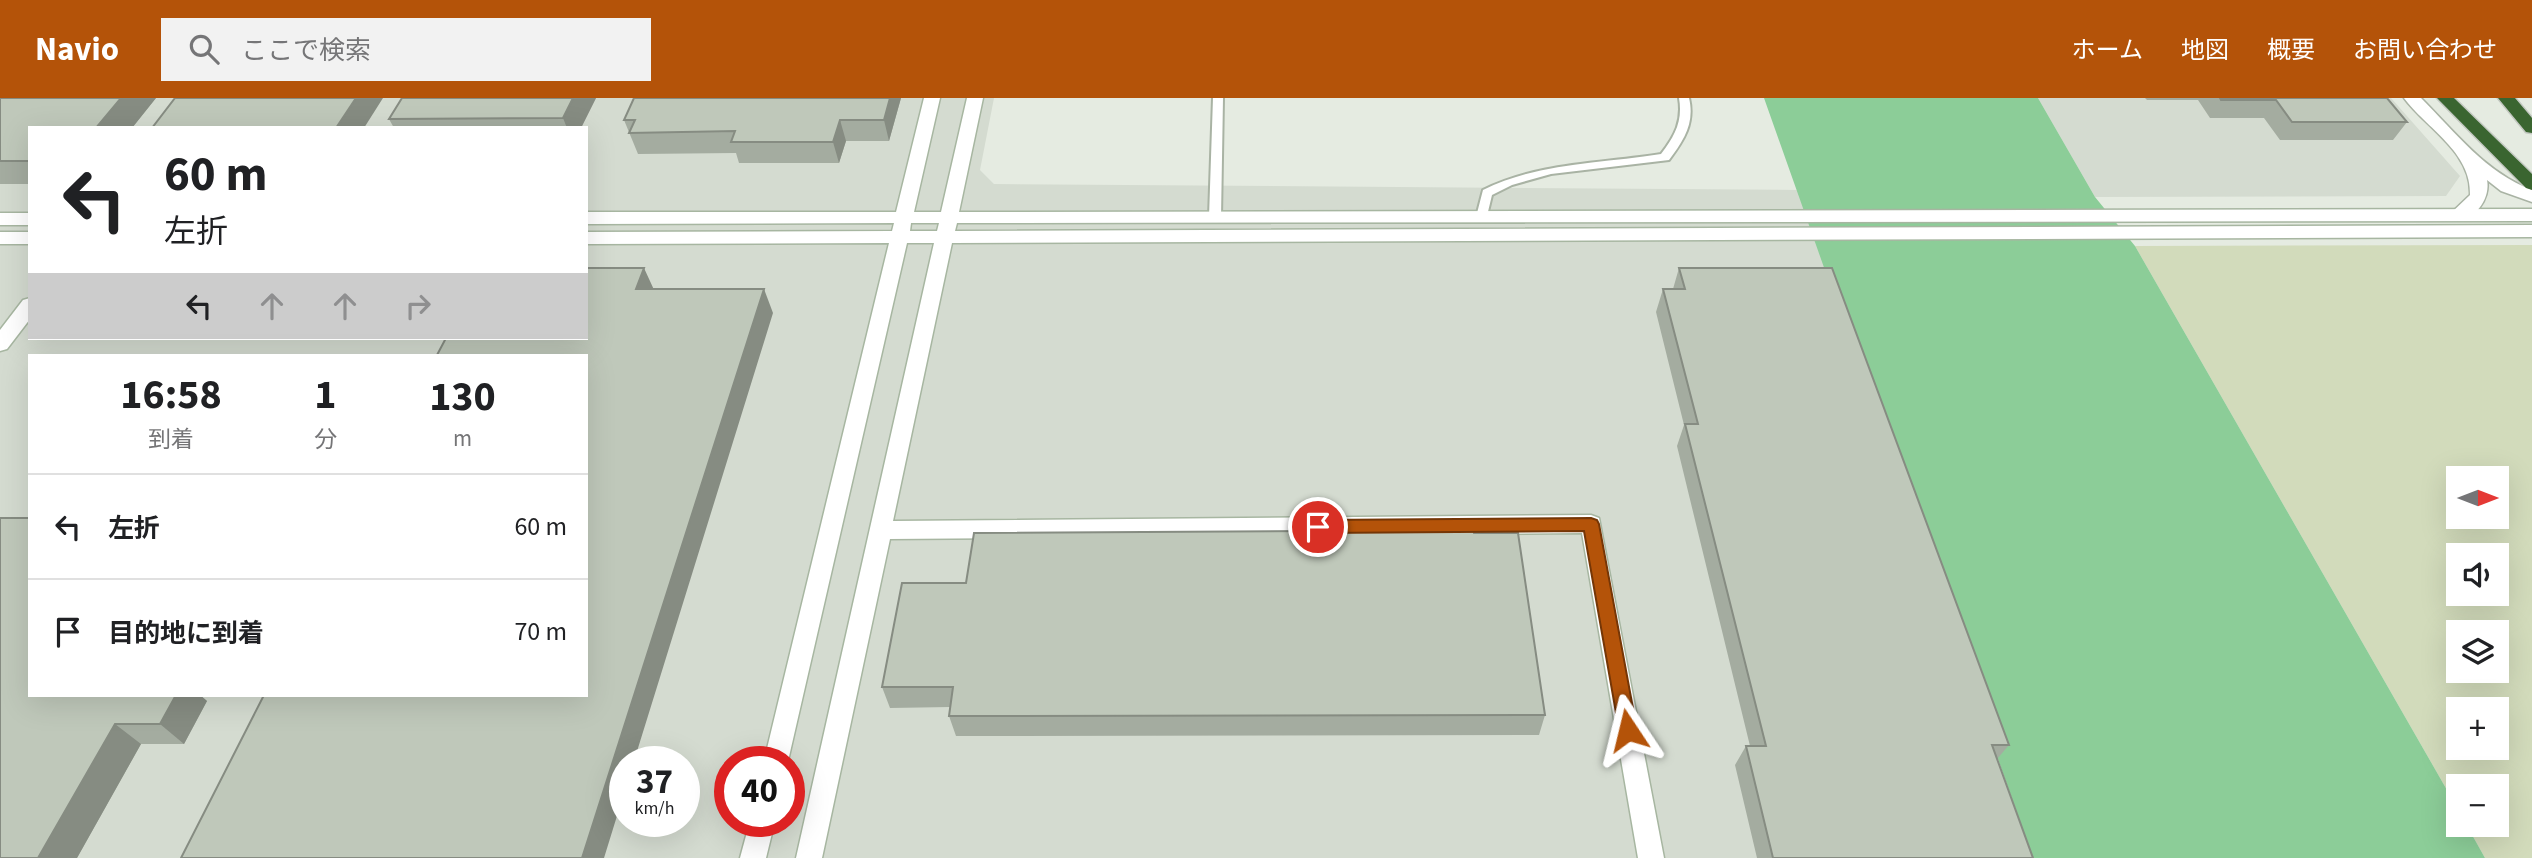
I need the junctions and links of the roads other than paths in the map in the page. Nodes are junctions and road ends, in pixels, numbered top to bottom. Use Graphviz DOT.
graph roads {
  1 [pos="932,98"];
  2 [pos="975,98"];
  3 [pos="1218,98"];
  4 [pos="1684,98"];
  5 [pos="2412,98"];
  6 [pos="2445,98"];
  7 [pos="2454,98"];
  8 [pos="2506,98"];
  9 [pos="2532,128"];
  10 [pos="2459,148"];
  11 [pos="2531,186"];
  12 [pos="2459,214"];
  13 [pos="2532,215"];
  14 [pos="1215,217"];
  15 [pos="1482,217"];
  16 [pos="0,219"];
  17 [pos="28,219"];
  18 [pos="588,219"];
  19 [pos="2140,223"];
  20 [pos="1793,225"];
  21 [pos="901,228"];
  22 [pos="948,228"];
  23 [pos="2532,232"];
  24 [pos="0,238"];
  25 [pos="28,238"];
  26 [pos="588,238"];
  27 [pos="28,308"];
  28 [pos="0,344"];
  29 [pos="880,530"];
  30 [pos="780,746"];
  31 [pos="758,837"];
  32 [pos="753,858"];
  33 [pos="809,858"];
  34 [pos="1651,858"];
  1 -- 21 [label="street"];
  2 -- 22 [label="street"];
  3 -- 14 [label="lane"];
  4 -- 15 [label="lane"];
  5 -- 10 [label="street"];
  6 -- 11 [label="highway"];
  7 -- 11 [label="highway"];
  8 -- 9 [label="highway"];
  10 -- 11 [label="street"];
  10 -- 12 [label="street"];
  12 -- 13 [label="street"];
  12 -- 19 [label="street"];
  14 -- 15 [label="street"];
  14 -- 22 [label="street"];
  15 -- 20 [label="street"];
  16 -- 17 [label="street"];
  18 -- 21 [label="street"];
  19 -- 20 [label="street"];
  19 -- 23 [label="street"];
  20 -- 22 [label="street"];
  21 -- 22 [label="street"];
  21 -- 26 [label="street"];
  21 -- 30 [label="street"];
  22 -- 29 [label="street"];
  24 -- 25 [label="street"];
  27 -- 28 [label="street"];
  29 -- 33 [label="street"];
  29 -- 34 [label="street"];
  31 -- 32 [label="street"];
}
